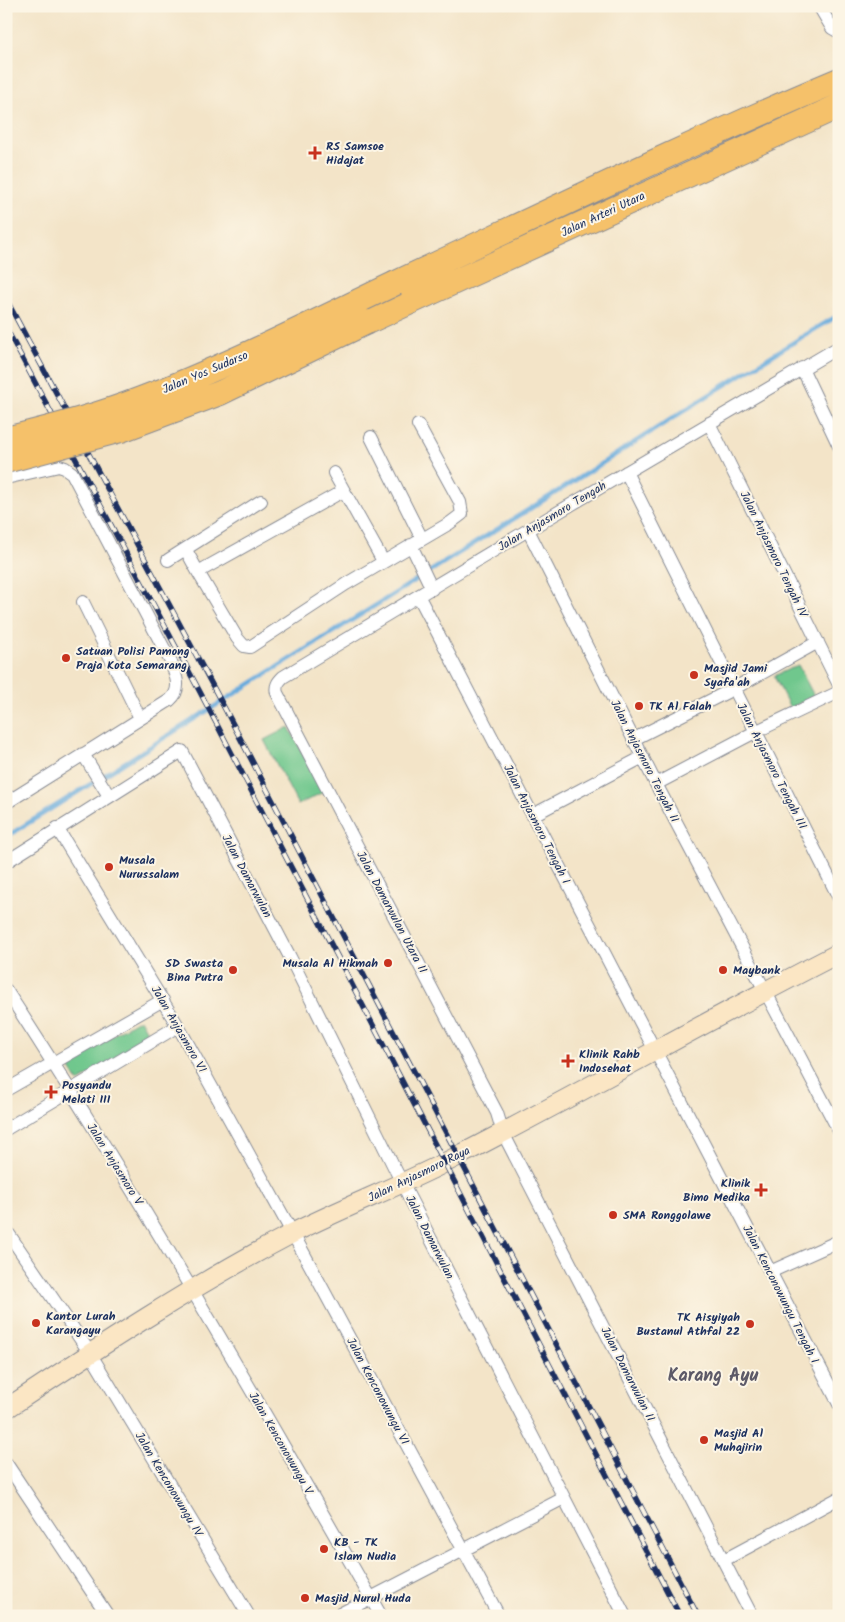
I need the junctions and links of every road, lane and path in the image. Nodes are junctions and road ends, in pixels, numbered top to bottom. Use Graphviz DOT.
graph roads {
  1 [pos="819,6"];
  2 [pos="839,32"];
  3 [pos="839,80"];
  4 [pos="839,106"];
  5 [pos="396,284"];
  6 [pos="367,322"];
  7 [pos="839,347"];
  8 [pos="802,368"];
  9 [pos="709,423"];
  10 [pos="418,425"];
  11 [pos="371,437"];
  12 [pos="6,439"];
  13 [pos="839,446"];
  14 [pos="6,461"];
  15 [pos="626,472"];
  16 [pos="334,473"];
  17 [pos="6,478"];
  18 [pos="343,491"];
  19 [pos="261,501"];
  20 [pos="528,530"];
  21 [pos="416,542"];
  22 [pos="186,550"];
  23 [pos="168,560"];
  24 [pos="383,561"];
  25 [pos="198,572"];
  26 [pos="432,589"];
  27 [pos="419,597"];
  28 [pos="83,602"];
  29 [pos="818,642"];
  30 [pos="834,663"];
  31 [pos="839,685"];
  32 [pos="733,689"];
  33 [pos="839,692"];
  34 [pos="277,694"];
  35 [pos="140,718"];
  36 [pos="755,732"];
  37 [pos="634,739"];
  38 [pos="84,757"];
  39 [pos="643,757"];
  40 [pos="656,784"];
  41 [pos="107,792"];
  42 [pos="6,803"];
  43 [pos="532,815"];
  44 [pos="57,828"];
  45 [pos="6,862"];
  46 [pos="839,898"];
  47 [pos="839,953"];
  48 [pos="6,990"];
  49 [pos="766,990"];
  50 [pos="163,1000"];
  51 [pos="178,1026"];
  52 [pos="655,1050"];
  53 [pos="53,1062"];
  54 [pos="6,1090"];
  55 [pos="70,1092"];
  56 [pos="6,1129"];
  57 [pos="839,1131"];
  58 [pos="503,1133"];
  59 [pos="402,1183"];
  60 [pos="6,1230"];
  61 [pos="293,1234"];
  62 [pos="839,1241"];
  63 [pos="770,1272"];
  64 [pos="191,1289"];
  65 [pos="90,1353"];
  66 [pos="839,1404"];
  67 [pos="6,1409"];
  68 [pos="6,1463"];
  69 [pos="564,1498"];
  70 [pos="839,1498"];
  71 [pos="464,1549"];
  72 [pos="724,1560"];
  73 [pos="370,1597"];
  74 [pos="108,1616"];
  75 [pos="249,1616"];
  76 [pos="336,1616"];
  77 [pos="381,1616"];
  78 [pos="499,1616"];
  79 [pos="624,1616"];
  80 [pos="752,1616"];
  1 -- 2 [label="street"];
  3 -- 5 [label="highway, Jalan Arteri Utara"];
  4 -- 6 [label="highway, Jalan Arteri Utara"];
  5 -- 12 [label="highway, Jalan Yos Sudarso, bridge"];
  6 -- 14 [label="highway, Jalan Yos Sudarso, bridge"];
  7 -- 8 [label="street, Jalan Anjasmoro Tengah"];
  8 -- 9 [label="street, Jalan Anjasmoro Tengah"];
  8 -- 13 [label="street"];
  9 -- 15 [label="street, Jalan Anjasmoro Tengah"];
  9 -- 29 [label="street, Jalan Anjasmoro Tengah IV"];
  10 -- 21 [label="street"];
  11 -- 21 [label="street"];
  15 -- 20 [label="street, Jalan Anjasmoro Tengah"];
  15 -- 32 [label="street, Jalan Anjasmoro Tengah III"];
  16 -- 18 [label="street"];
  17 -- 35 [label="street"];
  18 -- 24 [label="street"];
  18 -- 25 [label="street"];
  19 -- 22 [label="street"];
  20 -- 26 [label="street, Jalan Anjasmoro Tengah"];
  20 -- 37 [label="street, Jalan Anjasmoro Tengah II"];
  21 -- 24 [label="street"];
  21 -- 26 [label="street"];
  22 -- 23 [label="street"];
  22 -- 25 [label="street"];
  24 -- 25 [label="street"];
  26 -- 27 [label="street, Jalan Anjasmoro Tengah"];
  27 -- 34 [label="street, Jalan Anjasmoro Tengah"];
  27 -- 43 [label="street, Jalan Anjasmoro Tengah I"];
  28 -- 35 [label="street"];
  29 -- 30 [label="street, Jalan Anjasmoro Tengah IV"];
  29 -- 32 [label="street"];
  30 -- 31 [label="street, Jalan Anjasmoro Tengah IV"];
  32 -- 36 [label="street, Jalan Anjasmoro Tengah III"];
  32 -- 37 [label="street"];
  33 -- 36 [label="street"];
  34 -- 58 [label="street, Jalan Damarwulan Utara II"];
  35 -- 38 [label="street"];
  36 -- 40 [label="street"];
  36 -- 46 [label="street, Jalan Anjasmoro Tengah III"];
  37 -- 39 [label="street, Jalan Anjasmoro Tengah II"];
  38 -- 41 [label="street"];
  38 -- 42 [label="street"];
  39 -- 40 [label="street, Jalan Anjasmoro Tengah II"];
  39 -- 43 [label="street"];
  40 -- 49 [label="street, Jalan Anjasmoro Tengah II"];
  41 -- 44 [label="street"];
  41 -- 59 [label="street, Jalan Damarwulan"];
  43 -- 52 [label="street, Jalan Anjasmoro Tengah I"];
  44 -- 45 [label="street"];
  44 -- 50 [label="street, Jalan Anjasmoro VI"];
  47 -- 49 [label="street, Jalan Anjasmoro Raya"];
  48 -- 53 [label="street, Jalan Anjasmoro V"];
  49 -- 52 [label="street, Jalan Anjasmoro Raya"];
  49 -- 57 [label="street, Jalan Anjasmoro Tengah II"];
  50 -- 51 [label="street, Jalan Anjasmoro VI"];
  50 -- 53 [label="street"];
  51 -- 55 [label="street"];
  51 -- 61 [label="street, Jalan Anjasmoro VI"];
  52 -- 58 [label="street, Jalan Anjasmoro Raya"];
  52 -- 63 [label="street, Jalan Kenconowungu Tengah I"];
  53 -- 54 [label="street"];
  53 -- 55 [label="street, Jalan Anjasmoro V"];
  55 -- 56 [label="street"];
  55 -- 64 [label="street, Jalan Anjasmoro V"];
  58 -- 59 [label="street, Jalan Anjasmoro Raya"];
  58 -- 72 [label="street, Jalan Damarwulan II"];
  59 -- 61 [label="street, Jalan Anjasmoro Raya"];
  59 -- 69 [label="street, Jalan Damarwulan"];
  60 -- 65 [label="street, Jalan Kenconowungu IV"];
  61 -- 64 [label="street, Jalan Anjasmoro Raya"];
  61 -- 71 [label="street, Jalan Kenconowungu VI"];
  62 -- 63 [label="street"];
  63 -- 66 [label="street, Jalan Kenconowungu Tengah I"];
  64 -- 65 [label="street, Jalan Anjasmoro Raya"];
  64 -- 73 [label="street, Jalan Kenconowungu V"];
  65 -- 67 [label="street, Jalan Anjasmoro Raya"];
  65 -- 75 [label="street, Jalan Kenconowungu IV"];
  68 -- 74 [label="street"];
  69 -- 71 [label="street"];
  69 -- 79 [label="street, Jalan Damarwulan"];
  70 -- 72 [label="street"];
  71 -- 73 [label="street"];
  71 -- 78 [label="street"];
  72 -- 80 [label="street, Jalan Damarwulan II"];
  73 -- 76 [label="street"];
  73 -- 77 [label="street"];
}
